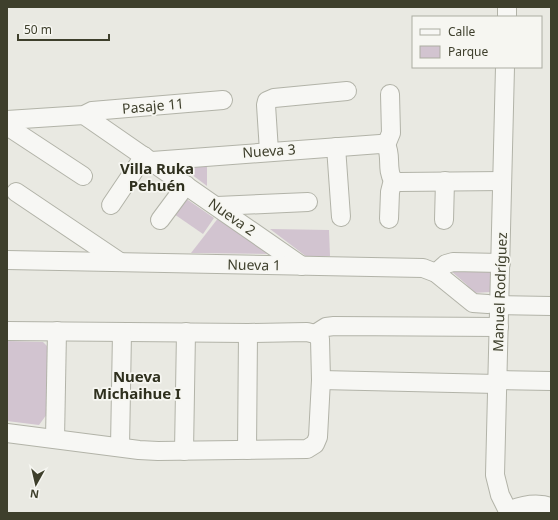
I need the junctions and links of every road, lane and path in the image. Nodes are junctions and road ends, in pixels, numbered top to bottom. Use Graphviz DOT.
graph roads {
  1 [pos="505,68"];
  2 [pos="347,91"];
  3 [pos="390,94"];
  4 [pos="223,100"];
  5 [pos="84,115"];
  6 [pos="7,120"];
  7 [pos="7,126"];
  8 [pos="386,145"];
  9 [pos="336,147"];
  10 [pos="269,151"];
  11 [pos="148,159"];
  12 [pos="83,176"];
  13 [pos="393,180"];
  14 [pos="444,181"];
  15 [pos="502,181"];
  16 [pos="186,185"];
  17 [pos="16,192"];
  18 [pos="308,202"];
  19 [pos="111,205"];
  20 [pos="217,206"];
  21 [pos="340,218"];
  22 [pos="389,219"];
  23 [pos="160,220"];
  24 [pos="444,220"];
  25 [pos="7,260"];
  26 [pos="120,262"];
  27 [pos="501,263"];
  28 [pos="302,266"];
  29 [pos="436,273"];
  30 [pos="494,305"];
  31 [pos="551,306"];
  32 [pos="499,327"];
  33 [pos="7,331"];
  34 [pos="57,331"];
  35 [pos="122,332"];
  36 [pos="186,332"];
  37 [pos="248,333"];
  38 [pos="315,334"];
  39 [pos="321,380"];
  40 [pos="551,381"];
  41 [pos="497,382"];
  42 [pos="7,433"];
  43 [pos="55,439"];
  44 [pos="120,447"];
  45 [pos="247,450"];
  46 [pos="184,451"];
  47 [pos="551,506"];
  48 [pos="509,512"];
  1 -- 15 [label="street, Manuel Rodríguez"];
  2 -- 10 [label="street"];
  3 -- 8 [label="street"];
  4 -- 5 [label="street, Pasaje 11"];
  5 -- 6 [label="street, Pasaje 11"];
  5 -- 11 [label="street, Nueva 2"];
  7 -- 12 [label="street"];
  8 -- 9 [label="street, Nueva 3"];
  8 -- 13 [label="street"];
  9 -- 10 [label="street, Nueva 3"];
  9 -- 21 [label="street"];
  10 -- 11 [label="street, Nueva 3"];
  11 -- 16 [label="street, Nueva 2"];
  11 -- 19 [label="street"];
  13 -- 14 [label="street"];
  13 -- 22 [label="street"];
  14 -- 15 [label="street"];
  14 -- 24 [label="street"];
  15 -- 27 [label="street, Manuel Rodríguez"];
  16 -- 20 [label="street, Nueva 2"];
  16 -- 23 [label="street"];
  17 -- 26 [label="street"];
  18 -- 20 [label="street"];
  20 -- 28 [label="street, Nueva 2"];
  25 -- 26 [label="street, Nueva 1"];
  26 -- 28 [label="street, Nueva 1"];
  27 -- 29 [label="street"];
  27 -- 30 [label="street, Manuel Rodríguez"];
  28 -- 29 [label="street, Nueva 1"];
  29 -- 30 [label="street, Nueva 1"];
  30 -- 31 [label="street, Nueva 1"];
  30 -- 32 [label="street, Manuel Rodríguez"];
  32 -- 38 [label="street"];
  32 -- 41 [label="street, Manuel Rodríguez"];
  33 -- 34 [label="street"];
  34 -- 35 [label="street"];
  34 -- 43 [label="street"];
  35 -- 36 [label="street"];
  35 -- 44 [label="street"];
  36 -- 37 [label="street"];
  36 -- 46 [label="street"];
  37 -- 38 [label="street"];
  37 -- 45 [label="street"];
  38 -- 39 [label="street"];
  39 -- 41 [label="street"];
  39 -- 45 [label="street"];
  40 -- 41 [label="street"];
  41 -- 48 [label="street, Manuel Rodríguez"];
  42 -- 43 [label="street"];
  43 -- 44 [label="street"];
  44 -- 46 [label="street"];
  45 -- 46 [label="street"];
  47 -- 48 [label="street"];
}
